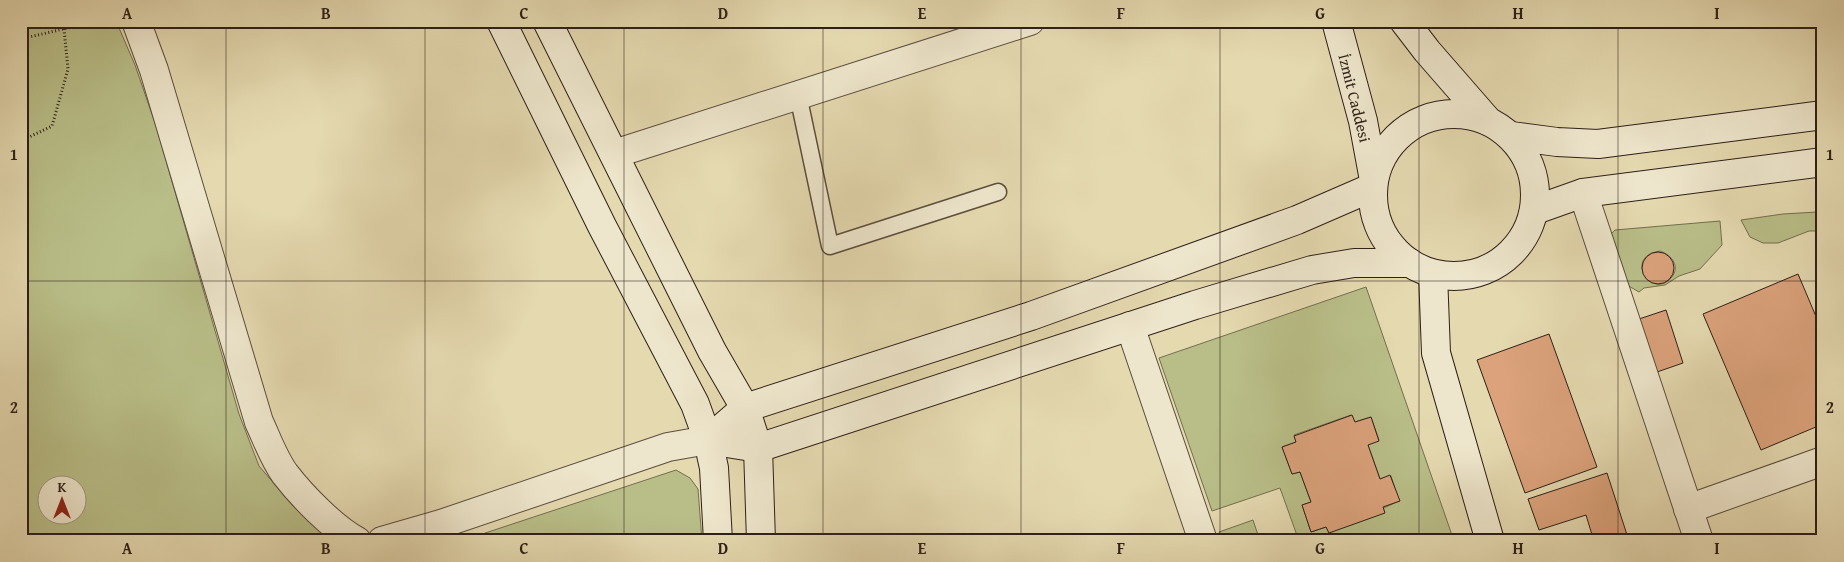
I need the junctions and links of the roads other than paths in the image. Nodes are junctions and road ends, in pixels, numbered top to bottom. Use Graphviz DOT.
graph roads {
  1 [pos="136,21"];
  2 [pos="501,21"];
  3 [pos="547,21"];
  4 [pos="1030,21"];
  5 [pos="1336,21"];
  6 [pos="1404,21"];
  7 [pos="798,95"];
  8 [pos="1823,115"];
  9 [pos="1488,121"];
  10 [pos="1511,136"];
  11 [pos="614,154"];
  12 [pos="1823,162"];
  13 [pos="1373,181"];
  14 [pos="998,192"];
  15 [pos="1584,193"];
  16 [pos="1535,210"];
  17 [pos="1422,268"];
  18 [pos="1130,326"];
  19 [pos="745,408"];
  20 [pos="708,440"];
  21 [pos="758,448"];
  22 [pos="1823,461"];
  23 [pos="1688,509"];
  24 [pos="357,541"];
  25 [pos="382,541"];
  26 [pos="718,541"];
  27 [pos="761,541"];
  28 [pos="1203,541"];
  29 [pos="1490,541"];
  30 [pos="1698,541"];
  1 -- 24 [label="street"];
  2 -- 20 [label="street"];
  3 -- 11 [label="street"];
  4 -- 7 [label="street"];
  5 -- 13 [label="street, İzmit Caddesi"];
  6 -- 9 [label="street, İzmit Caddesi"];
  7 -- 11 [label="street"];
  7 -- 14 [label="lane"];
  8 -- 10 [label="street"];
  9 -- 10 [label="street, İzmit Caddesi"];
  9 -- 13 [label="street, İzmit Caddesi"];
  10 -- 16 [label="street, İzmit Caddesi"];
  11 -- 19 [label="street"];
  12 -- 15 [label="street"];
  13 -- 17 [label="street, İzmit Caddesi"];
  13 -- 19 [label="street"];
  15 -- 16 [label="street"];
  15 -- 23 [label="street"];
  16 -- 17 [label="street, İzmit Caddesi"];
  17 -- 18 [label="street"];
  17 -- 29 [label="street"];
  18 -- 21 [label="street"];
  18 -- 28 [label="street"];
  19 -- 20 [label="street"];
  19 -- 21 [label="street"];
  20 -- 21 [label="street"];
  20 -- 25 [label="street"];
  20 -- 26 [label="street"];
  21 -- 27 [label="street"];
  22 -- 23 [label="street"];
  23 -- 30 [label="street"];
}
